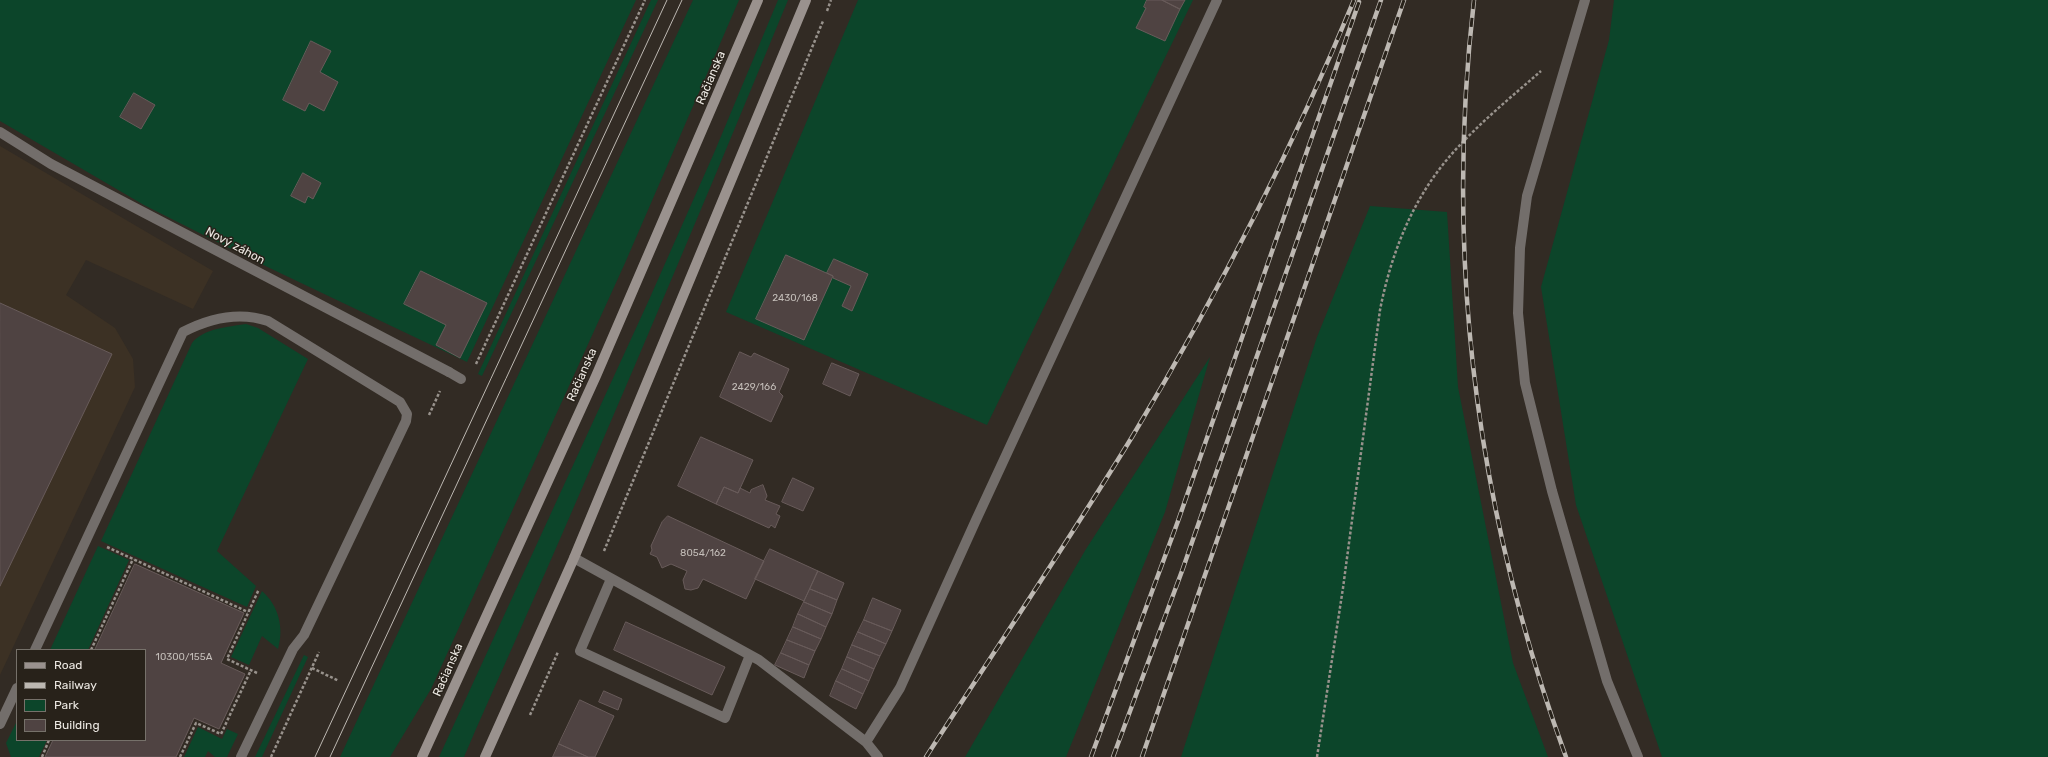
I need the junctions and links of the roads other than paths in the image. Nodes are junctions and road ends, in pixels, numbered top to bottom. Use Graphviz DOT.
graph roads {
  1 [pos="758,0"];
  2 [pos="806,0"];
  3 [pos="1218,0"];
  4 [pos="1585,0"];
  5 [pos="0,132"];
  6 [pos="461,379"];
  7 [pos="574,558"];
  8 [pos="611,579"];
  9 [pos="35,649"];
  10 [pos="750,655"];
  11 [pos="16,690"];
  12 [pos="0,724"];
  13 [pos="866,742"];
  14 [pos="241,757"];
  15 [pos="422,757"];
  16 [pos="485,757"];
  17 [pos="878,757"];
  18 [pos="1638,757"];
  1 -- 15 [label="main road, Račianska"];
  2 -- 7 [label="main road"];
  3 -- 13 [label="street"];
  4 -- 18 [label="street"];
  5 -- 6 [label="street, Nový záhon"];
  7 -- 8 [label="street"];
  7 -- 16 [label="main road"];
  8 -- 10 [label="street"];
  8 -- 10 [label="street"];
  9 -- 14 [label="street"];
  10 -- 13 [label="street"];
  11 -- 12 [label="street"];
  13 -- 17 [label="street"];
}
